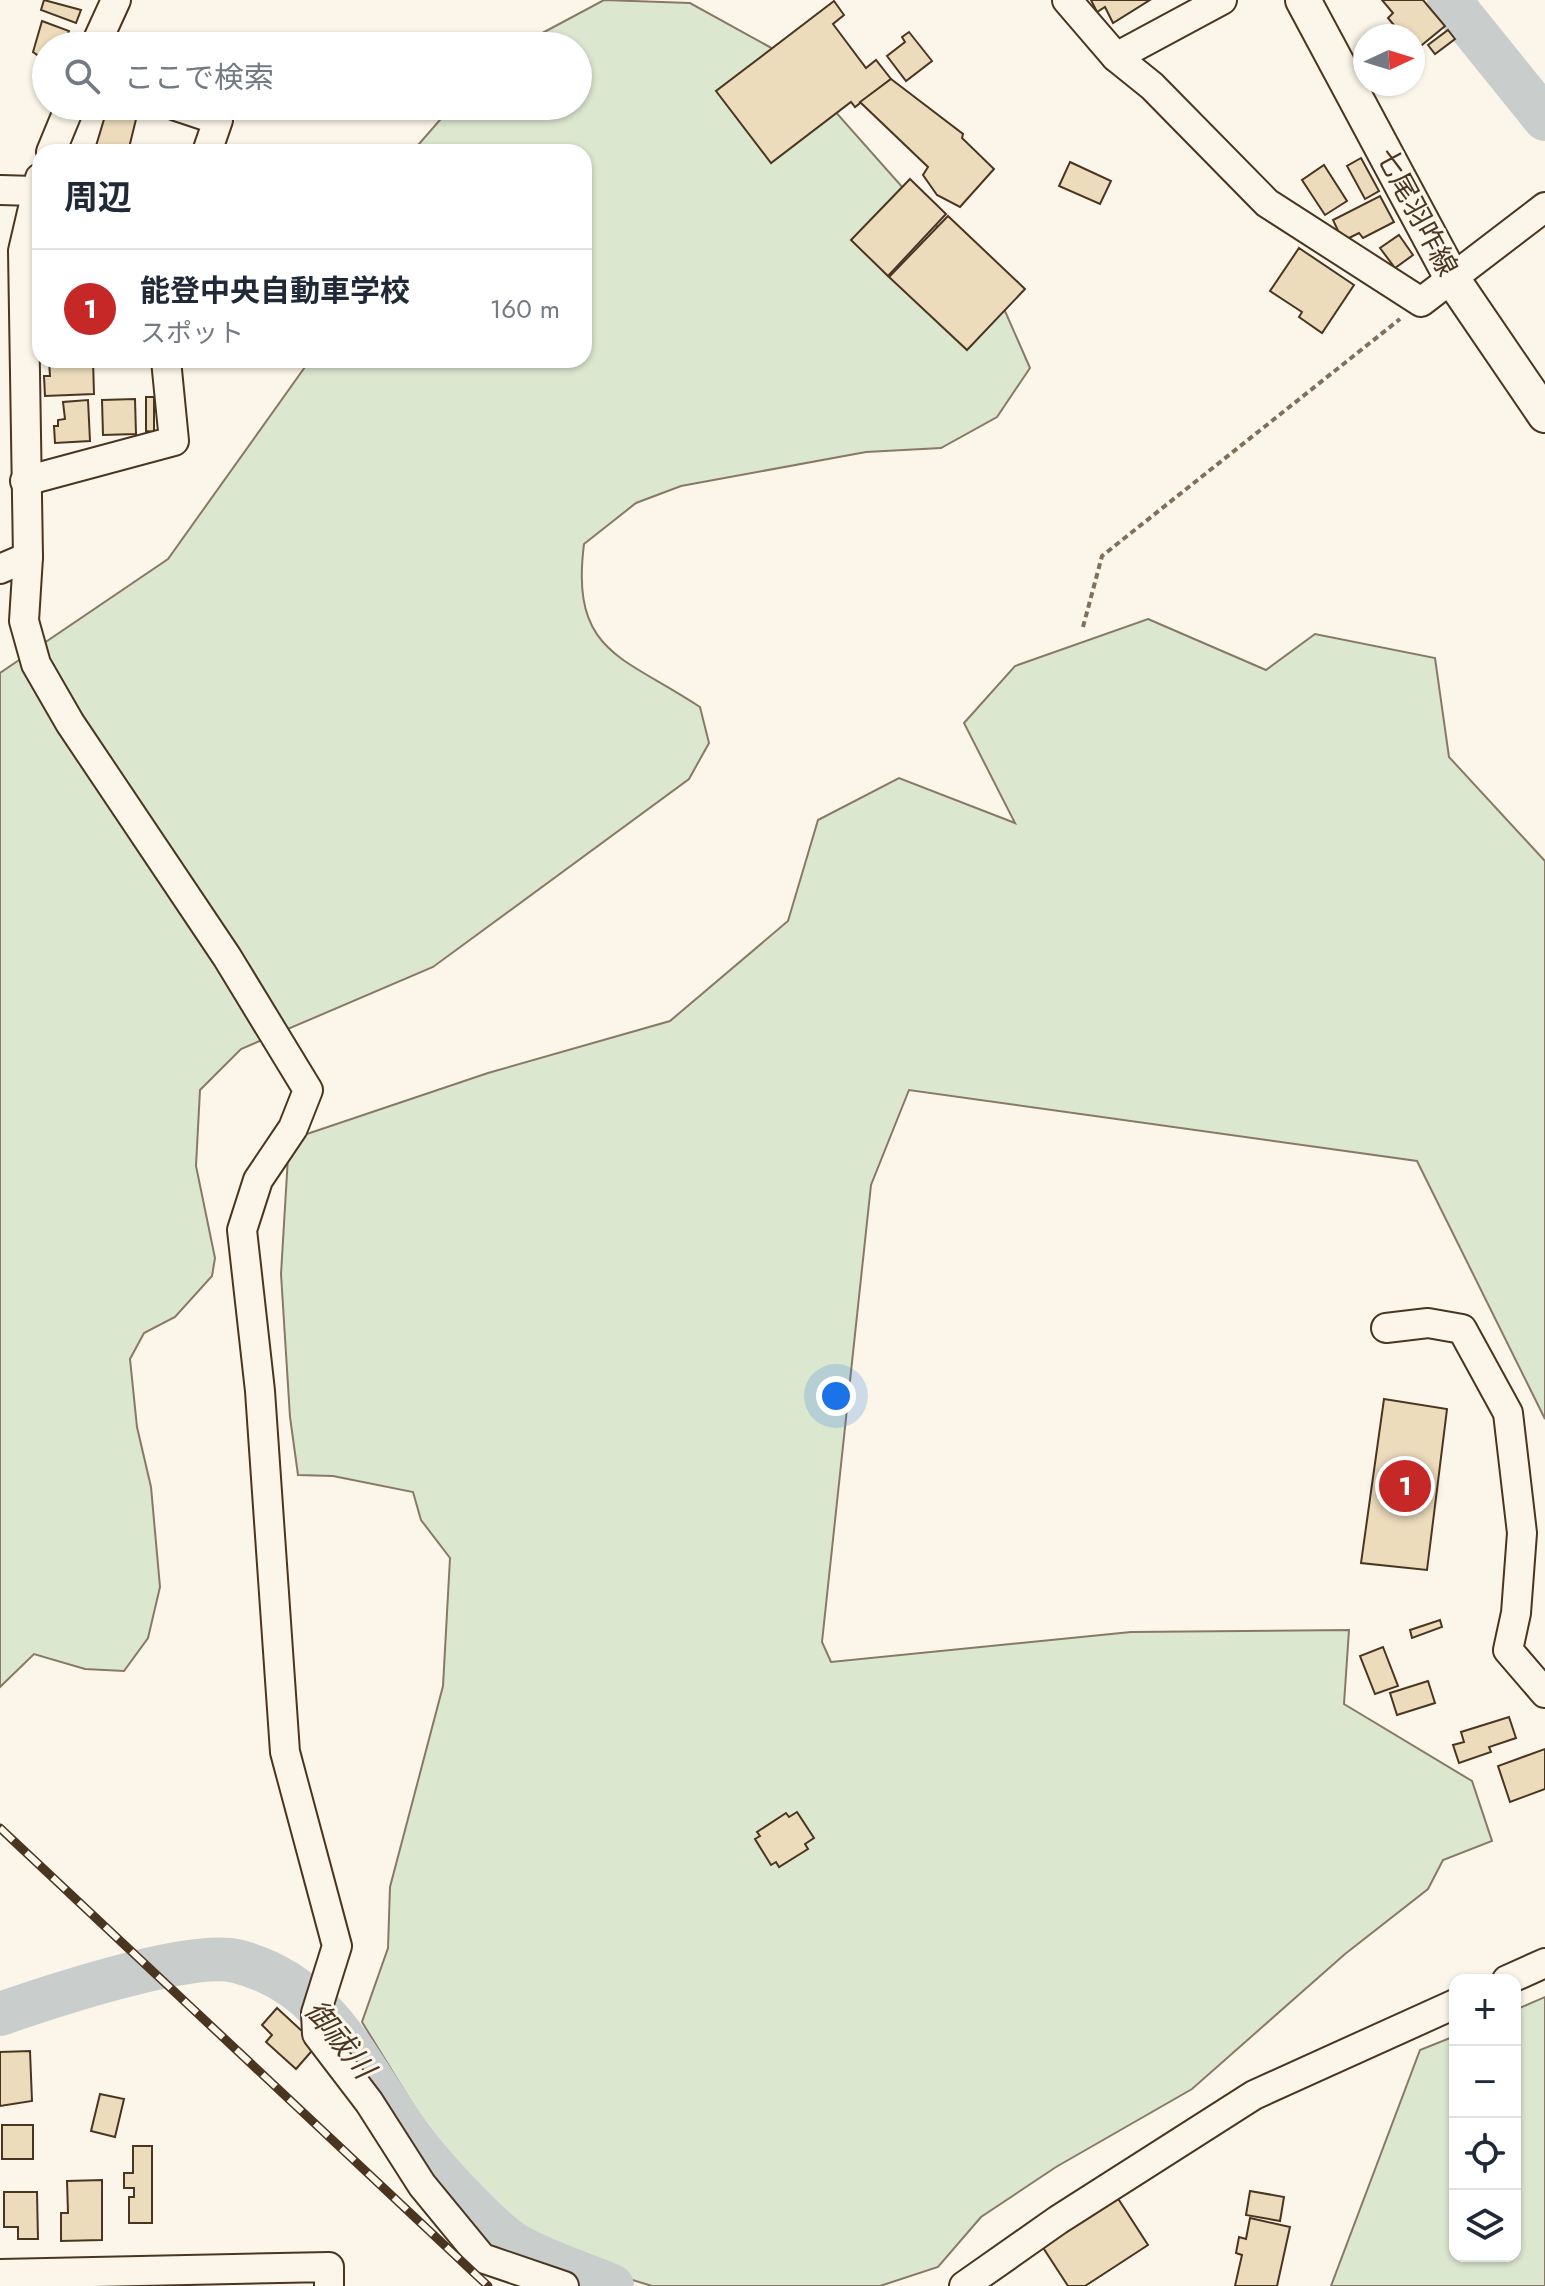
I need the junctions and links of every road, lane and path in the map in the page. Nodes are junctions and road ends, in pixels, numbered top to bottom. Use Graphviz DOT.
graph roads {
  1 [pos="116,0"];
  2 [pos="1067,0"];
  3 [pos="1222,0"];
  4 [pos="1303,0"];
  5 [pos="101,32"];
  6 [pos="1116,57"];
  7 [pos="64,120"];
  8 [pos="218,120"];
  9 [pos="54,144"];
  10 [pos="210,144"];
  11 [pos="32,186"];
  12 [pos="0,190"];
  13 [pos="1545,207"];
  14 [pos="32,209"];
  15 [pos="1453,280"];
  16 [pos="1421,302"];
  17 [pos="167,368"];
  18 [pos="1545,415"];
  19 [pos="25,481"];
  20 [pos="28,557"];
  21 [pos="0,569"];
  22 [pos="1083,627"];
  23 [pos="1386,1328"];
  24 [pos="1545,1693"];
  25 [pos="1545,1963"];
  26 [pos="1520,1974"];
  27 [pos="1449,2007"];
  28 [pos="0,2274"];
  29 [pos="329,2286"];
  30 [pos="564,2286"];
  31 [pos="964,2286"];
  1 -- 5 [label="street"];
  2 -- 6 [label="street"];
  3 -- 6 [label="street"];
  4 -- 15 [label="main road, 七尾羽咋線"];
  6 -- 16 [label="street"];
  7 -- 9 [label="street"];
  8 -- 10 [label="street"];
  11 -- 12 [label="street"];
  13 -- 15 [label="street"];
  14 -- 19 [label="street"];
  15 -- 16 [label="street"];
  15 -- 18 [label="main road, 七尾羽咋線"];
  16 -- 22 [label="path"];
  17 -- 19 [label="street"];
  19 -- 20 [label="street"];
  20 -- 21 [label="street"];
  20 -- 30 [label="street"];
  23 -- 24 [label="street"];
  25 -- 26 [label="street"];
  27 -- 31 [label="street"];
  28 -- 29 [label="street"];
}
